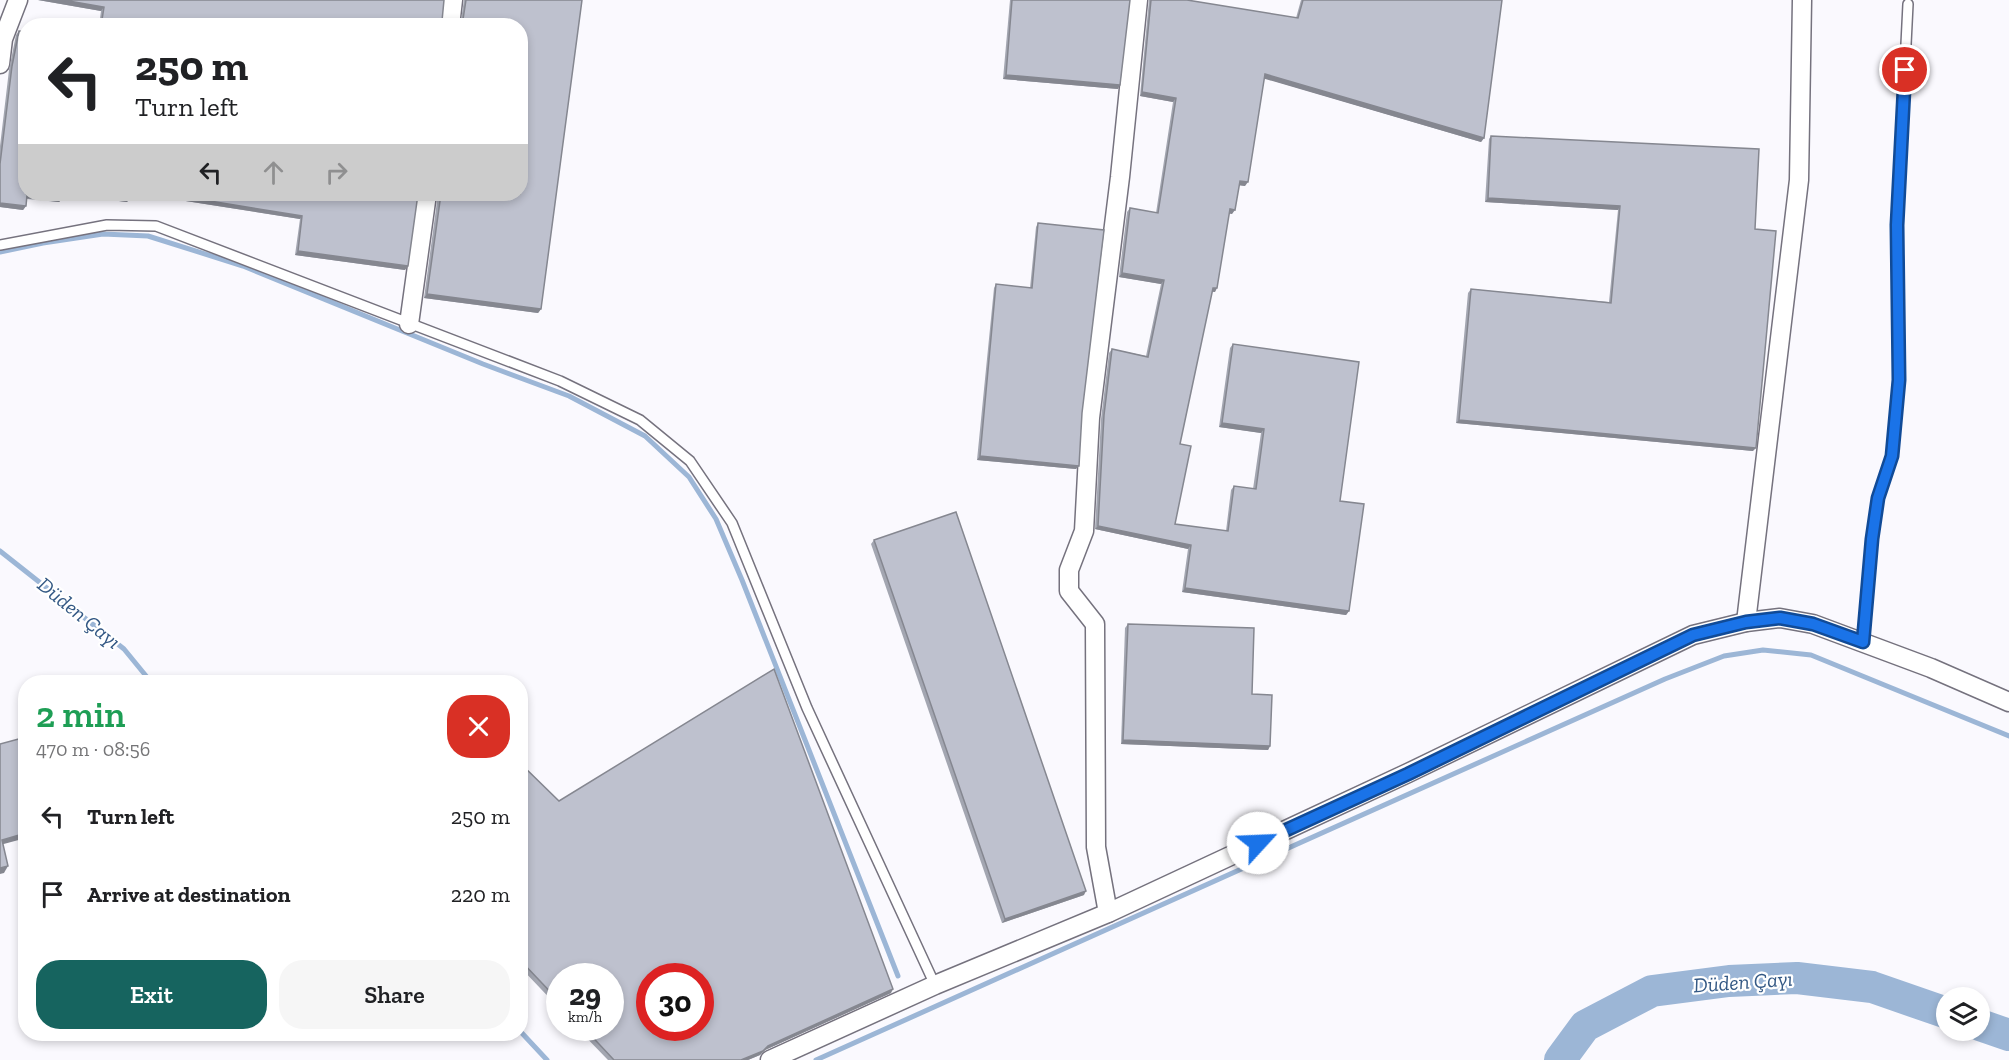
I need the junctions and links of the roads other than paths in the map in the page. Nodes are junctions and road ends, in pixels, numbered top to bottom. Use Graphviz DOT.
graph roads {
  1 [pos="18,0"];
  2 [pos="453,0"];
  3 [pos="1138,0"];
  4 [pos="1802,0"];
  5 [pos="1908,4"];
  6 [pos="451,18"];
  7 [pos="0,64"];
  8 [pos="426,201"];
  9 [pos="0,245"];
  10 [pos="409,324"];
  11 [pos="1746,622"];
  12 [pos="1863,642"];
  13 [pos="2009,702"];
  14 [pos="1108,913"];
  15 [pos="935,985"];
  16 [pos="770,1060"];
  1 -- 7 [label="street"];
  2 -- 6 [label="street"];
  3 -- 14 [label="street"];
  4 -- 11 [label="street"];
  5 -- 12 [label="lane"];
  8 -- 10 [label="street"];
  9 -- 10 [label="lane"];
  10 -- 15 [label="lane"];
  11 -- 12 [label="street"];
  11 -- 14 [label="street"];
  12 -- 13 [label="street"];
  14 -- 15 [label="street"];
  15 -- 16 [label="street"];
}
